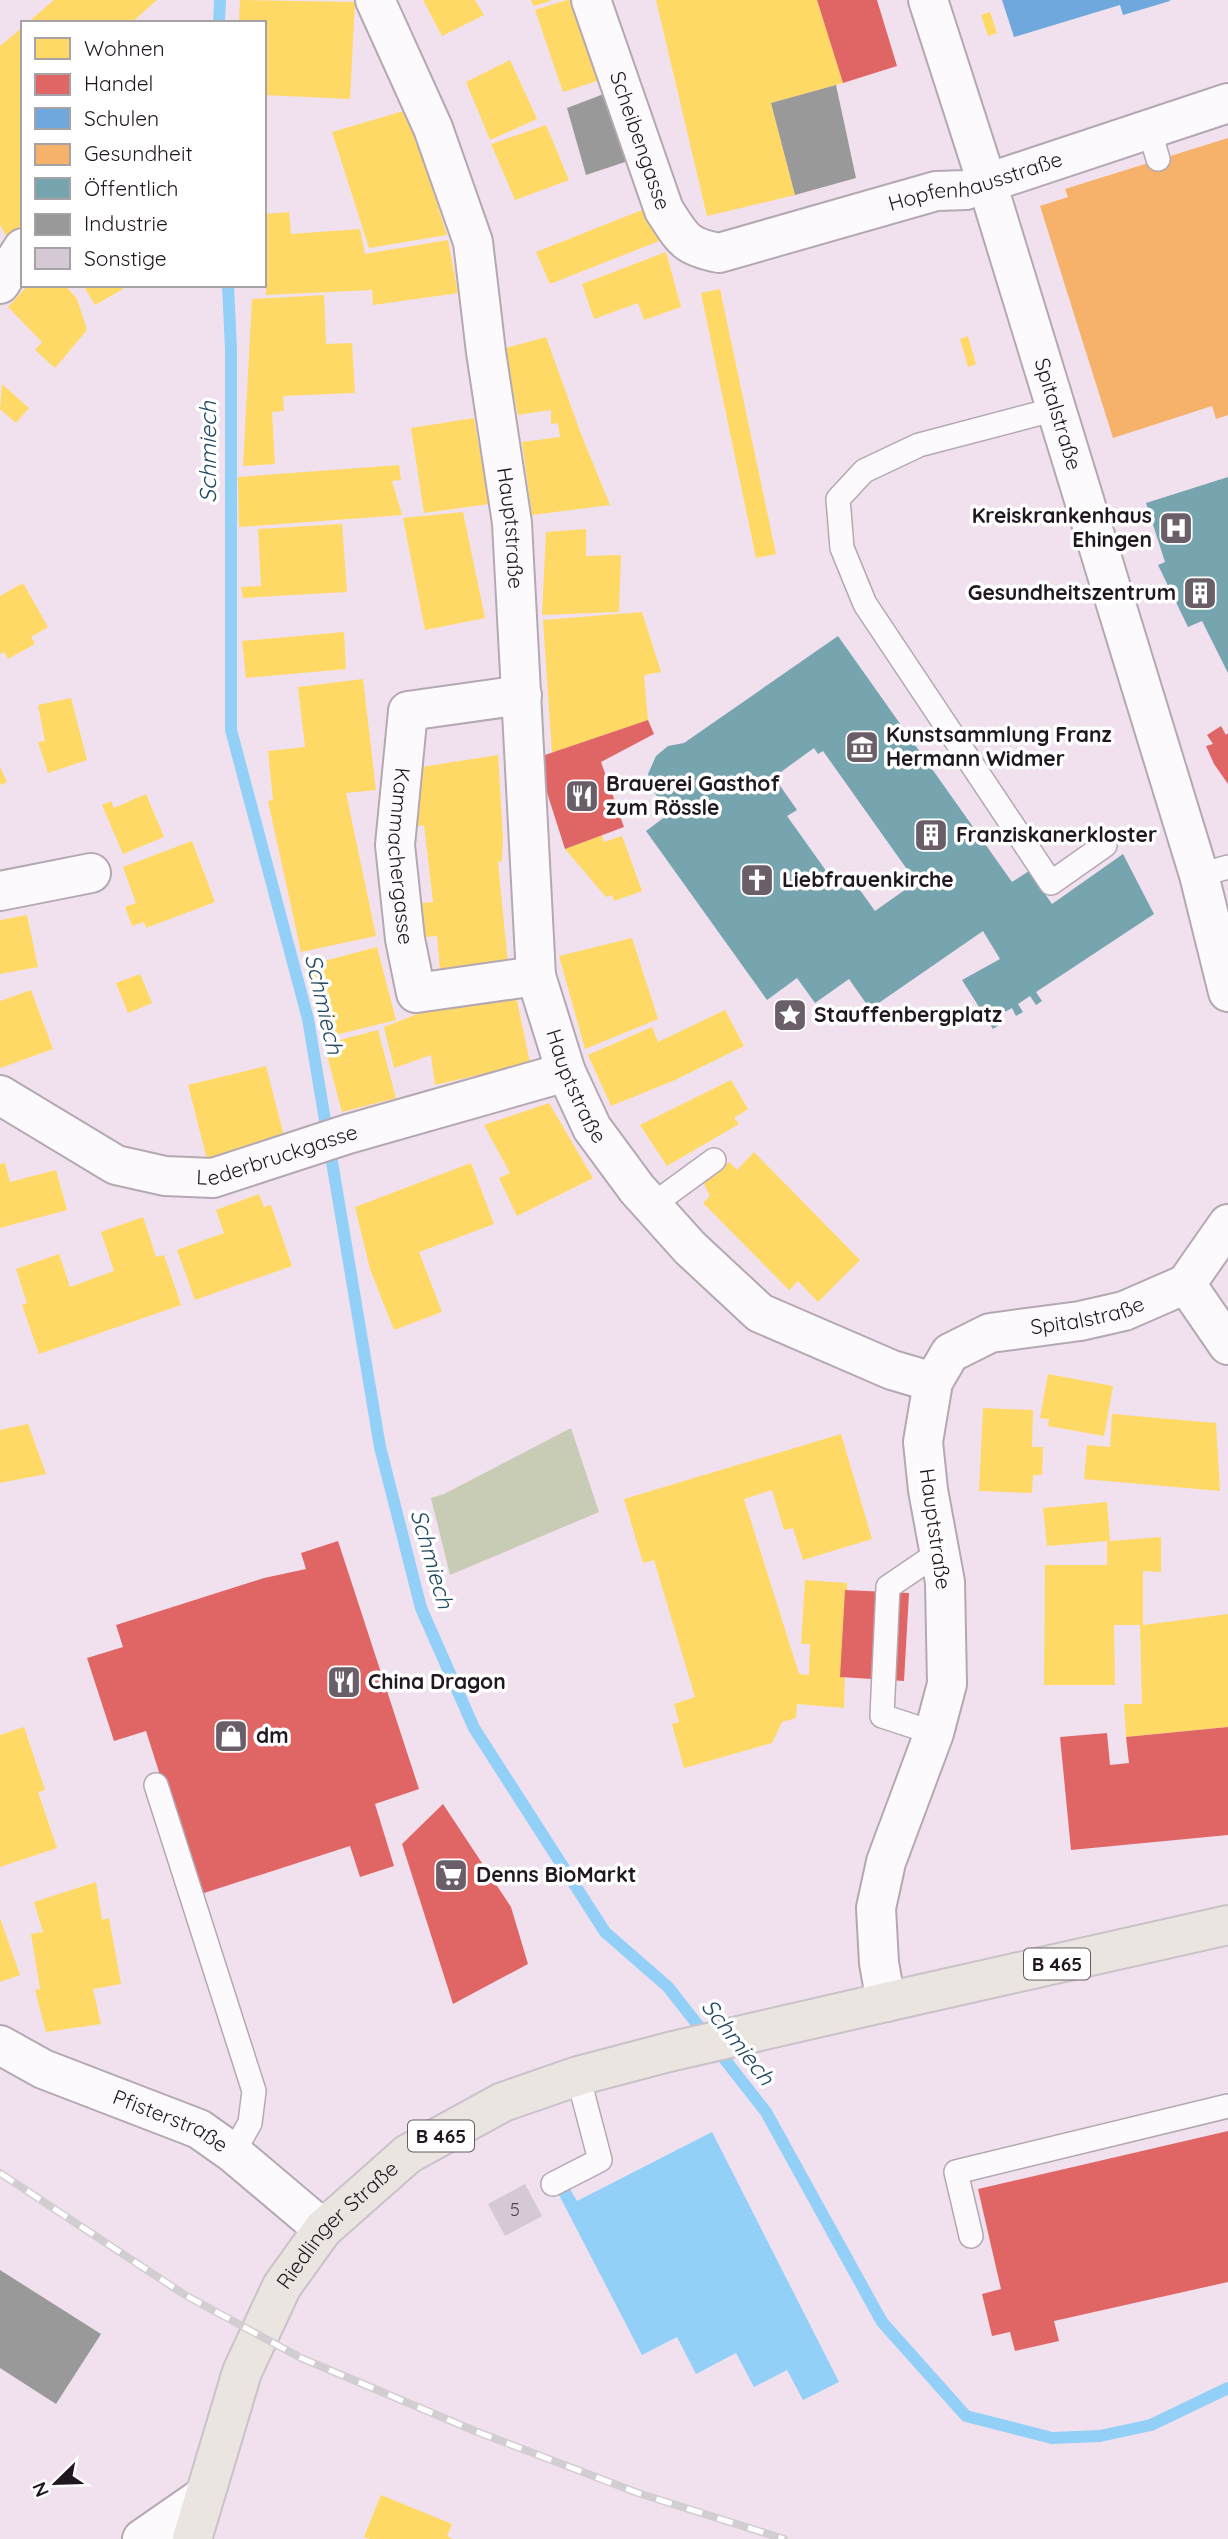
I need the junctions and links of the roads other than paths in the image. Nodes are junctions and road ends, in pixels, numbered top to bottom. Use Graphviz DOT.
graph roads {
  1 [pos="375,0"];
  2 [pos="591,0"];
  3 [pos="928,0"];
  4 [pos="1228,103"];
  5 [pos="986,183"];
  6 [pos="21,251"];
  7 [pos="719,253"];
  8 [pos="0,284"];
  9 [pos="1056,409"];
  10 [pos="522,695"];
  11 [pos="1105,845"];
  12 [pos="1213,871"];
  13 [pos="91,873"];
  14 [pos="0,891"];
  15 [pos="536,976"];
  16 [pos="1228,992"];
  17 [pos="566,1072"];
  18 [pos="0,1095"];
  19 [pos="714,1160"];
  20 [pos="651,1206"];
  21 [pos="1228,1224"];
  22 [pos="1186,1284"];
  23 [pos="1228,1345"];
  24 [pos="933,1382"];
  25 [pos="939,1553"];
  26 [pos="934,1733"];
  27 [pos="156,1785"];
  28 [pos="1228,1925"];
  29 [pos="886,2002"];
  30 [pos="0,2045"];
  31 [pos="578,2076"];
  32 [pos="1228,2106"];
  33 [pos="233,2153"];
  34 [pos="553,2184"];
  35 [pos="323,2229"];
  36 [pos="971,2236"];
  37 [pos="204,2496"];
  38 [pos="142,2539"];
  39 [pos="192,2539"];
  1 -- 10 [label="street, Hauptstraße"];
  2 -- 7 [label="street, Scheibengasse"];
  3 -- 5 [label="street, Spitalstraße"];
  4 -- 5 [label="street, Hopfenhausstraße"];
  5 -- 7 [label="street, Hopfenhausstraße"];
  5 -- 9 [label="street, Spitalstraße"];
  6 -- 8 [label="street"];
  9 -- 11 [label="lane"];
  9 -- 12 [label="street, Spitalstraße"];
  10 -- 15 [label="street, Hauptstraße"];
  10 -- 15 [label="street, Kammachergasse"];
  12 -- 16 [label="street, Spitalstraße"];
  13 -- 14 [label="street"];
  15 -- 17 [label="street, Hauptstraße"];
  17 -- 18 [label="street, Lederbruckgasse"];
  17 -- 20 [label="street, Hauptstraße"];
  19 -- 20 [label="lane"];
  20 -- 24 [label="street, Hauptstraße"];
  21 -- 22 [label="street"];
  22 -- 23 [label="street"];
  22 -- 24 [label="street, Spitalstraße"];
  24 -- 25 [label="street, Hauptstraße"];
  25 -- 26 [label="street, Hauptstraße"];
  25 -- 26 [label="lane"];
  26 -- 29 [label="street, Hauptstraße"];
  27 -- 33 [label="lane"];
  28 -- 29 [label="main road, B 465"];
  29 -- 31 [label="main road, Riedlinger Straße / B 465"];
  30 -- 33 [label="street, Pfisterstraße"];
  31 -- 34 [label="lane"];
  31 -- 35 [label="main road, Riedlinger Straße / B 465"];
  32 -- 36 [label="lane"];
  33 -- 35 [label="street, Pfisterstraße"];
  35 -- 37 [label="main road, Riedlinger Straße / B 465"];
  37 -- 38 [label="street"];
  37 -- 39 [label="main road, Riedlinger Straße / B 465"];
}
